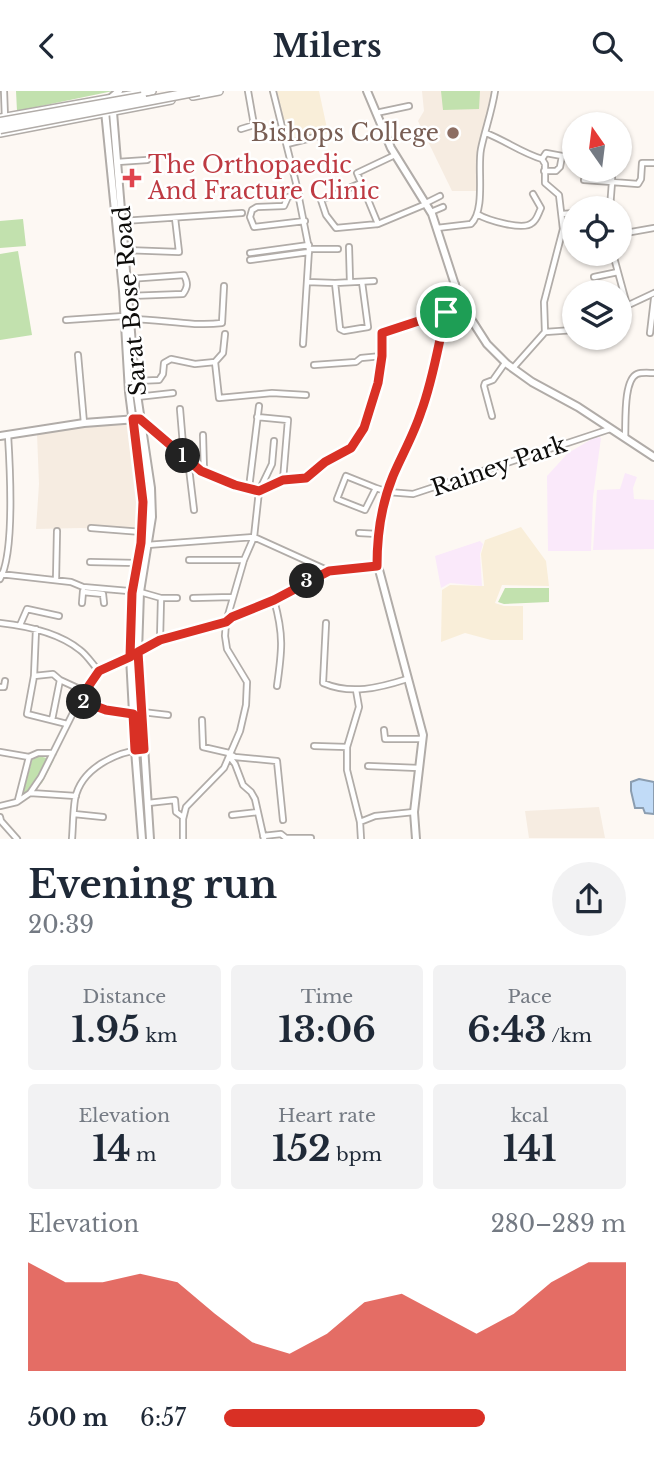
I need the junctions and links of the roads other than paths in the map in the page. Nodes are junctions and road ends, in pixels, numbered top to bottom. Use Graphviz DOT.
graph roads {
  1 [pos="4,91"];
  2 [pos="152,91"];
  3 [pos="172,91"];
  4 [pos="199,91"];
  5 [pos="219,91"];
  6 [pos="248,91"];
  7 [pos="273,91"];
  8 [pos="367,91"];
  9 [pos="495,91"];
  10 [pos="116,94"];
  11 [pos="103,99"];
  12 [pos="409,106"];
  13 [pos="109,113"];
  14 [pos="375,113"];
  15 [pos="2,119"];
  16 [pos="242,129"];
  17 [pos="2,131"];
  18 [pos="486,133"];
  19 [pos="315,138"];
  20 [pos="287,144"];
  21 [pos="395,155"];
  22 [pos="542,159"];
  23 [pos="147,160"];
  24 [pos="117,162"];
  25 [pos="654,163"];
  26 [pos="544,171"];
  27 [pos="603,182"];
  28 [pos="361,183"];
  29 [pos="612,183"];
  30 [pos="299,194"];
  31 [pos="533,194"];
  32 [pos="440,195"];
  33 [pos="611,196"];
  34 [pos="426,203"];
  35 [pos="443,207"];
  36 [pos="562,209"];
  37 [pos="431,212"];
  38 [pos="242,213"];
  39 [pos="477,215"];
  40 [pos="175,218"];
  41 [pos="123,221"];
  42 [pos="304,221"];
  43 [pos="378,224"];
  44 [pos="437,228"];
  45 [pos="654,228"];
  46 [pos="632,232"];
  47 [pos="562,233"];
  48 [pos="349,247"];
  49 [pos="309,249"];
  50 [pos="338,249"];
  51 [pos="125,250"];
  52 [pos="250,253"];
  53 [pos="250,260"];
  54 [pos="616,266"];
  55 [pos="618,272"];
  56 [pos="594,277"];
  57 [pos="132,279"];
  58 [pos="620,280"];
  59 [pos="374,281"];
  60 [pos="307,282"];
  61 [pos="350,282"];
  62 [pos="362,282"];
  63 [pos="335,283"];
  64 [pos="455,284"];
  65 [pos="224,286"];
  66 [pos="654,293"];
  67 [pos="133,296"];
  68 [pos="654,299"];
  69 [pos="632,303"];
  70 [pos="446,312"];
  71 [pos="128,317"];
  72 [pos="66,320"];
  73 [pos="562,331"];
  74 [pos="545,332"];
  75 [pos="650,333"];
  76 [pos="225,334"];
  77 [pos="303,344"];
  78 [pos="78,355"];
  79 [pos="382,356"];
  80 [pos="215,362"];
  81 [pos="506,362"];
  82 [pos="314,365"];
  83 [pos="513,368"];
  84 [pos="654,373"];
  85 [pos="135,381"];
  86 [pos="173,393"];
  87 [pos="306,395"];
  88 [pos="137,397"];
  89 [pos="259,406"];
  90 [pos="180,409"];
  91 [pos="492,416"];
  92 [pos="257,417"];
  93 [pos="137,419"];
  94 [pos="83,423"];
  95 [pos="610,429"];
  96 [pos="4,435"];
  97 [pos="203,435"];
  98 [pos="625,438"];
  99 [pos="274,441"];
  100 [pos="654,457"];
  101 [pos="186,458"];
  102 [pos="204,473"];
  103 [pos="283,480"];
  104 [pos="376,488"];
  105 [pos="249,489"];
  106 [pos="259,491"];
  107 [pos="388,492"];
  108 [pos="194,510"];
  109 [pos="91,528"];
  110 [pos="57,531"];
  111 [pos="142,532"];
  112 [pos="359,533"];
  113 [pos="378,534"];
  114 [pos="254,537"];
  115 [pos="147,545"];
  116 [pos="189,560"];
  117 [pos="244,560"];
  118 [pos="90,562"];
  119 [pos="137,563"];
  120 [pos="377,566"];
  121 [pos="329,571"];
  122 [pos="1,576"];
  123 [pos="56,580"];
  124 [pos="83,589"];
  125 [pos="103,591"];
  126 [pos="140,592"];
  127 [pos="132,593"];
  128 [pos="232,597"];
  129 [pos="161,598"];
  130 [pos="177,598"];
  131 [pos="193,598"];
  132 [pos="274,600"];
  133 [pos="82,603"];
  134 [pos="104,603"];
  135 [pos="59,616"];
  136 [pos="226,622"];
  137 [pos="0,623"];
  138 [pos="326,623"];
  139 [pos="20,625"];
  140 [pos="36,629"];
  141 [pos="160,640"];
  142 [pos="138,652"];
  143 [pos="130,657"];
  144 [pos="99,671"];
  145 [pos="34,676"];
  146 [pos="407,679"];
  147 [pos="60,680"];
  148 [pos="5,681"];
  149 [pos="277,686"];
  150 [pos="0,687"];
  151 [pos="356,690"];
  152 [pos="84,691"];
  153 [pos="79,700"];
  154 [pos="142,712"];
  155 [pos="133,714"];
  156 [pos="168,715"];
  157 [pos="52,720"];
  158 [pos="202,720"];
  159 [pos="67,724"];
  160 [pos="384,730"];
  161 [pos="422,739"];
  162 [pos="314,746"];
  163 [pos="347,747"];
  164 [pos="144,749"];
  165 [pos="135,750"];
  166 [pos="0,753"];
  167 [pos="53,753"];
  168 [pos="229,754"];
  169 [pos="29,757"];
  170 [pos="368,766"];
  171 [pos="419,768"];
  172 [pos="30,793"];
  173 [pos="76,796"];
  174 [pos="17,802"];
  175 [pos="148,803"];
  176 [pos="0,806"];
  177 [pos="258,812"];
  178 [pos="414,812"];
  179 [pos="74,814"];
  180 [pos="232,815"];
  181 [pos="103,817"];
  182 [pos="183,817"];
  183 [pos="0,820"];
  184 [pos="283,820"];
  185 [pos="360,822"];
  186 [pos="264,837"];
  187 [pos="17,838"];
  188 [pos="72,838"];
  189 [pos="142,838"];
  190 [pos="150,838"];
  191 [pos="183,838"];
  192 [pos="311,838"];
  193 [pos="361,838"];
  194 [pos="416,838"];
  1 -- 15 [label="street"];
  2 -- 10 [label="main road"];
  3 -- 15 [label="highway, bridge"];
  4 -- 17 [label="highway, bridge"];
  5 -- 13 [label="main road"];
  6 -- 16 [label="street"];
  7 -- 20 [label="street"];
  8 -- 14 [label="main road"];
  9 -- 18 [label="street"];
  10 -- 11 [label="main road"];
  10 -- 13 [label="main road, Sarat Bose Road"];
  11 -- 13 [label="main road"];
  11 -- 15 [label="main road"];
  12 -- 14 [label="street"];
  13 -- 17 [label="main road"];
  13 -- 24 [label="main road, Sarat Bose Road"];
  13 -- 71 [label="main road"];
  14 -- 21 [label="main road"];
  15 -- 17 [label="street"];
  18 -- 22 [label="street"];
  18 -- 39 [label="street"];
  19 -- 20 [label="street"];
  20 -- 30 [label="street"];
  21 -- 28 [label="street"];
  21 -- 34 [label="main road"];
  22 -- 26 [label="street"];
  22 -- 26 [label="street"];
  23 -- 24 [label="street"];
  24 -- 41 [label="main road, Sarat Bose Road"];
  25 -- 29 [label="street"];
  26 -- 36 [label="street"];
  27 -- 29 [label="street"];
  28 -- 43 [label="street"];
  28 -- 43 [label="street"];
  29 -- 33 [label="street"];
  30 -- 42 [label="street"];
  30 -- 42 [label="street"];
  31 -- 39 [label="street"];
  32 -- 34 [label="street"];
  34 -- 37 [label="main road"];
  34 -- 43 [label="street"];
  35 -- 37 [label="street"];
  37 -- 44 [label="main road"];
  38 -- 40 [label="street"];
  39 -- 44 [label="street"];
  40 -- 41 [label="street"];
  40 -- 51 [label="street"];
  41 -- 51 [label="main road, Sarat Bose Road"];
  42 -- 49 [label="street"];
  44 -- 64 [label="main road"];
  45 -- 46 [label="street"];
  47 -- 74 [label="street"];
  48 -- 61 [label="street"];
  49 -- 50 [label="street"];
  49 -- 52 [label="street"];
  49 -- 53 [label="street"];
  49 -- 60 [label="street"];
  51 -- 57 [label="main road, Sarat Bose Road"];
  54 -- 55 [label="street"];
  55 -- 56 [label="street"];
  55 -- 58 [label="street"];
  57 -- 67 [label="main road, Sarat Bose Road"];
  57 -- 67 [label="street"];
  59 -- 62 [label="street"];
  60 -- 63 [label="street"];
  60 -- 77 [label="street"];
  61 -- 62 [label="street"];
  61 -- 63 [label="street"];
  62 -- 63 [label="street"];
  64 -- 70 [label="main road"];
  64 -- 81 [label="main road"];
  65 -- 71 [label="street"];
  66 -- 69 [label="street"];
  67 -- 71 [label="main road, Sarat Bose Road"];
  68 -- 75 [label="street"];
  70 -- 79 [label="street"];
  70 -- 107 [label="main road"];
  71 -- 72 [label="street"];
  71 -- 85 [label="main road, Sarat Bose Road"];
  71 -- 93 [label="main road"];
  73 -- 74 [label="street"];
  74 -- 83 [label="street"];
  76 -- 80 [label="street"];
  78 -- 94 [label="street"];
  79 -- 82 [label="street"];
  79 -- 103 [label="street"];
  80 -- 85 [label="street"];
  80 -- 87 [label="street"];
  81 -- 83 [label="main road"];
  81 -- 91 [label="street"];
  83 -- 95 [label="main road"];
  84 -- 98 [label="street"];
  85 -- 88 [label="main road, Sarat Bose Road"];
  86 -- 88 [label="street"];
  88 -- 93 [label="main road, Sarat Bose Road"];
  89 -- 92 [label="street"];
  90 -- 101 [label="street"];
  92 -- 103 [label="street"];
  92 -- 105 [label="street"];
  93 -- 94 [label="main road"];
  93 -- 101 [label="street"];
  93 -- 111 [label="main road"];
  93 -- 115 [label="main road, Sarat Bose Road"];
  94 -- 96 [label="main road"];
  95 -- 98 [label="main road"];
  95 -- 107 [label="street, Rainey Park"];
  96 -- 122 [label="street"];
  97 -- 102 [label="street"];
  98 -- 100 [label="main road"];
  99 -- 106 [label="street"];
  101 -- 102 [label="street"];
  101 -- 108 [label="street"];
  102 -- 105 [label="street"];
  103 -- 106 [label="street"];
  104 -- 104 [label="street, Rainey Park"];
  104 -- 107 [label="street, Rainey Park"];
  105 -- 106 [label="street"];
  106 -- 114 [label="street"];
  107 -- 113 [label="main road"];
  109 -- 111 [label="street"];
  110 -- 123 [label="street"];
  111 -- 119 [label="main road"];
  112 -- 113 [label="street"];
  113 -- 120 [label="main road"];
  114 -- 115 [label="street"];
  114 -- 117 [label="street"];
  114 -- 121 [label="street"];
  115 -- 126 [label="main road, Sarat Bose Road"];
  116 -- 117 [label="street"];
  117 -- 128 [label="street"];
  118 -- 119 [label="street"];
  119 -- 127 [label="main road"];
  120 -- 121 [label="street"];
  120 -- 146 [label="main road"];
  121 -- 132 [label="street"];
  122 -- 123 [label="street"];
  123 -- 124 [label="street"];
  124 -- 125 [label="street"];
  124 -- 133 [label="street"];
  125 -- 127 [label="street"];
  125 -- 134 [label="street"];
  126 -- 127 [label="street"];
  126 -- 129 [label="street"];
  126 -- 142 [label="main road, Sarat Bose Road"];
  127 -- 143 [label="main road"];
  128 -- 131 [label="street"];
  128 -- 136 [label="street"];
  129 -- 130 [label="street"];
  129 -- 141 [label="street"];
  132 -- 136 [label="street"];
  132 -- 149 [label="street"];
  135 -- 139 [label="street"];
  136 -- 141 [label="street"];
  136 -- 168 [label="street"];
  137 -- 139 [label="street"];
  138 -- 151 [label="street"];
  139 -- 140 [label="street"];
  140 -- 144 [label="street"];
  140 -- 145 [label="street"];
  141 -- 142 [label="street"];
  142 -- 143 [label="street"];
  142 -- 154 [label="main road, Sarat Bose Road"];
  143 -- 144 [label="street"];
  143 -- 155 [label="main road"];
  144 -- 152 [label="street"];
  145 -- 147 [label="street"];
  145 -- 157 [label="street"];
  146 -- 151 [label="street"];
  146 -- 161 [label="main road"];
  147 -- 152 [label="street"];
  147 -- 157 [label="street"];
  148 -- 150 [label="street"];
  151 -- 163 [label="street"];
  152 -- 153 [label="street"];
  153 -- 155 [label="street"];
  153 -- 159 [label="street"];
  154 -- 156 [label="street"];
  154 -- 164 [label="main road, Sarat Bose Road"];
  155 -- 165 [label="main road"];
  157 -- 159 [label="street"];
  158 -- 168 [label="street"];
  159 -- 167 [label="street"];
  160 -- 161 [label="street"];
  161 -- 171 [label="main road"];
  162 -- 163 [label="street"];
  163 -- 185 [label="street"];
  164 -- 165 [label="street"];
  164 -- 175 [label="main road, Sarat Bose Road"];
  165 -- 173 [label="street"];
  165 -- 189 [label="main road"];
  166 -- 169 [label="street"];
  167 -- 169 [label="street"];
  167 -- 172 [label="street"];
  168 -- 177 [label="street"];
  168 -- 182 [label="street"];
  168 -- 184 [label="street"];
  169 -- 174 [label="street"];
  170 -- 171 [label="street"];
  171 -- 178 [label="main road"];
  172 -- 173 [label="street"];
  172 -- 174 [label="street"];
  173 -- 179 [label="street"];
  174 -- 176 [label="street"];
  175 -- 182 [label="street"];
  175 -- 190 [label="main road, Sarat Bose Road"];
  177 -- 180 [label="street"];
  177 -- 186 [label="street"];
  178 -- 185 [label="street"];
  178 -- 194 [label="main road"];
  179 -- 181 [label="street"];
  179 -- 188 [label="street"];
  182 -- 191 [label="street"];
  183 -- 187 [label="street"];
  185 -- 193 [label="street"];
  186 -- 192 [label="street"];
}
